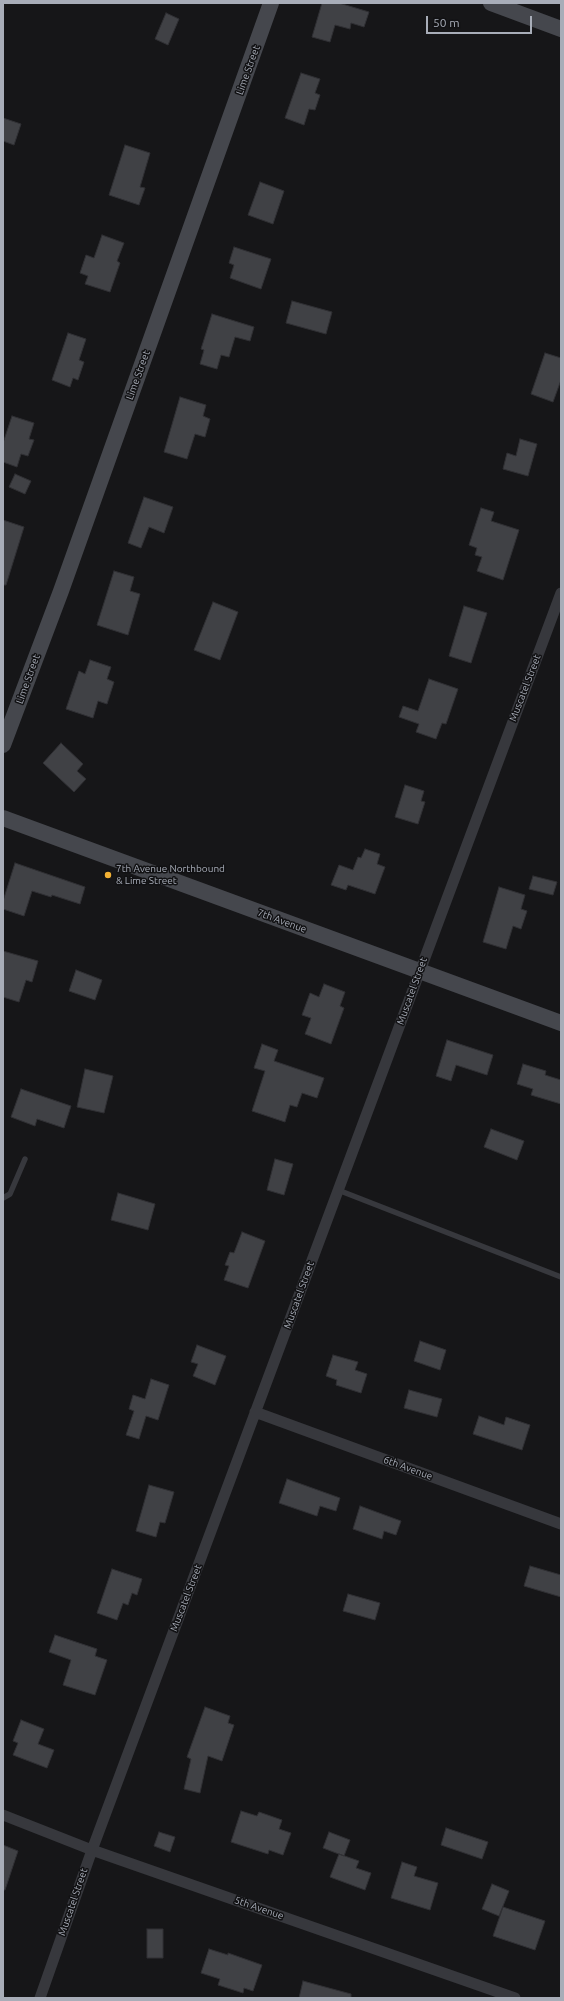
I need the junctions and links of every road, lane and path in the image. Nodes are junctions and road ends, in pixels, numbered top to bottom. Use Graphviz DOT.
graph roads {
  1 [pos="271,3"];
  2 [pos="491,3"];
  3 [pos="561,29"];
  4 [pos="561,593"];
  5 [pos="3,745"];
  6 [pos="3,818"];
  7 [pos="419,971"];
  8 [pos="561,1023"];
  9 [pos="25,1159"];
  10 [pos="338,1190"];
  11 [pos="3,1198"];
  12 [pos="561,1277"];
  13 [pos="255,1412"];
  14 [pos="561,1524"];
  15 [pos="3,1815"];
  16 [pos="92,1850"];
  17 [pos="40,1998"];
  18 [pos="515,1998"];
  1 -- 5 [label="street, Lime Street"];
  2 -- 3 [label="street"];
  4 -- 7 [label="street, Muscatel Street"];
  6 -- 7 [label="street, 7th Avenue"];
  7 -- 8 [label="street, 7th Avenue"];
  7 -- 10 [label="street, Muscatel Street"];
  9 -- 11 [label="lane"];
  10 -- 12 [label="lane"];
  10 -- 13 [label="street, Muscatel Street"];
  13 -- 14 [label="street, 6th Avenue"];
  13 -- 16 [label="street, Muscatel Street"];
  15 -- 16 [label="street, 5th Avenue"];
  16 -- 17 [label="street, Muscatel Street"];
  16 -- 18 [label="street, 5th Avenue"];
}
